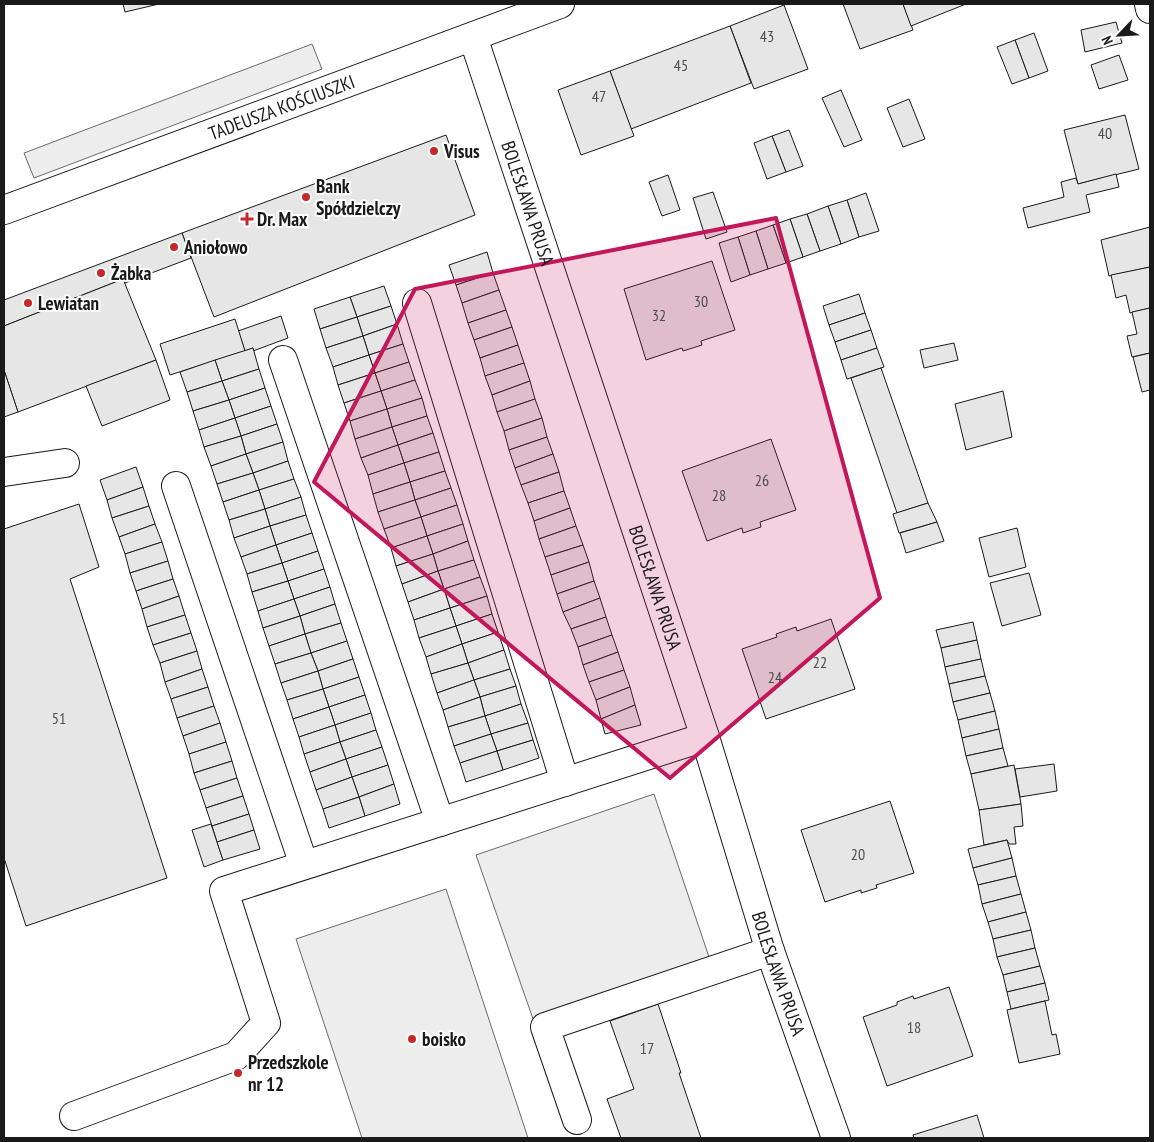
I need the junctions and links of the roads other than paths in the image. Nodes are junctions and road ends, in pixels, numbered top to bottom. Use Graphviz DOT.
graph roads {
  1 [pos="560,4"];
  2 [pos="1149,4"];
  3 [pos="1150,9"];
  4 [pos="474,37"];
  5 [pos="4,210"];
  6 [pos="417,303"];
  7 [pos="283,360"];
  8 [pos="65,463"];
  9 [pos="4,472"];
  10 [pos="176,486"];
  11 [pos="705,737"];
  12 [pos="565,782"];
  13 [pos="440,822"];
  14 [pos="304,865"];
  15 [pos="770,950"];
  16 [pos="74,1116"];
  17 [pos="577,1120"];
  18 [pos="836,1138"];
  1 -- 4 [label="street, TADEUSZA KOŚCIUSZKI"];
  2 -- 3 [label="street"];
  4 -- 5 [label="street, TADEUSZA KOŚCIUSZKI"];
  4 -- 11 [label="street, BOLESŁAWA PRUSA"];
  6 -- 12 [label="street"];
  7 -- 13 [label="street"];
  8 -- 9 [label="street"];
  10 -- 14 [label="street"];
  11 -- 12 [label="street"];
  11 -- 15 [label="street, BOLESŁAWA PRUSA"];
  12 -- 13 [label="street"];
  13 -- 14 [label="street"];
  14 -- 16 [label="street"];
  15 -- 17 [label="street"];
  15 -- 18 [label="street, BOLESŁAWA PRUSA"];
}
